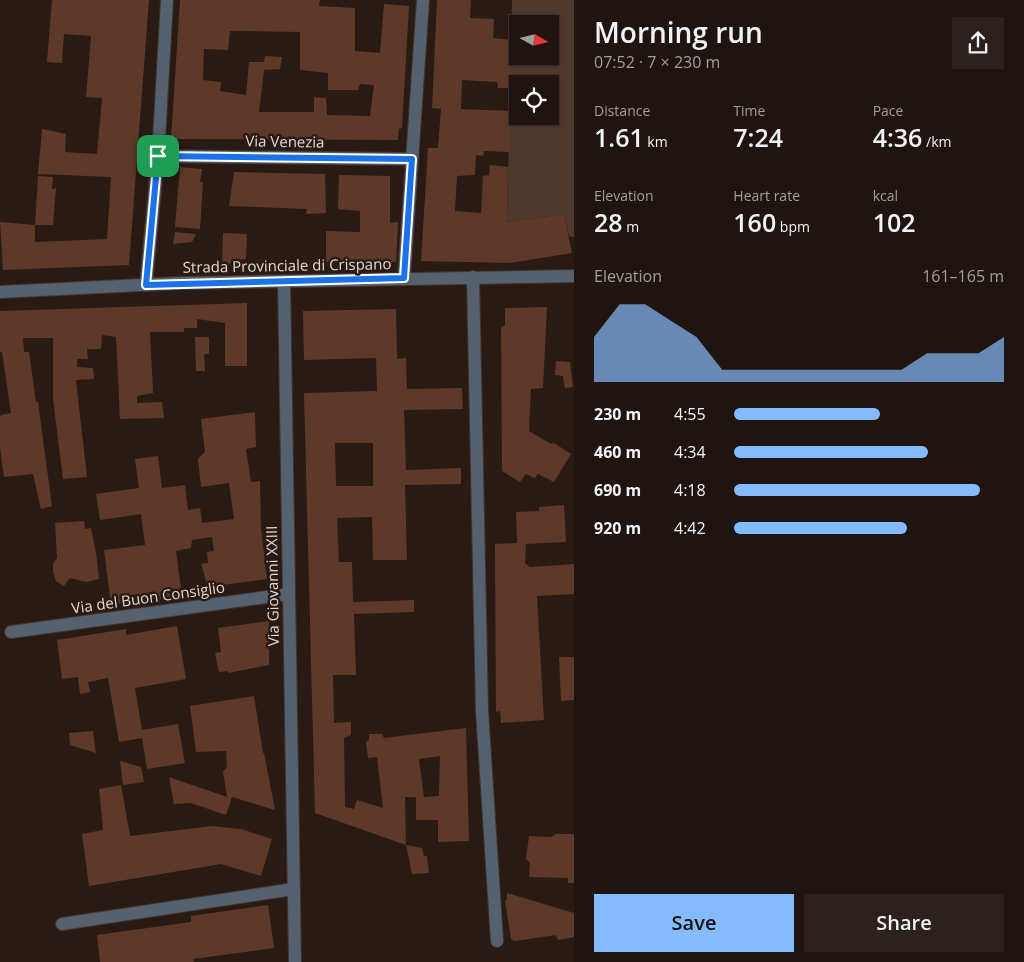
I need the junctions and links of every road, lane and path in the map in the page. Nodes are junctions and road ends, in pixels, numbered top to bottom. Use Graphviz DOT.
graph roads {
  1 [pos="167,0"];
  2 [pos="423,0"];
  3 [pos="158,156"];
  4 [pos="412,159"];
  5 [pos="574,276"];
  6 [pos="473,277"];
  7 [pos="404,278"];
  8 [pos="284,281"];
  9 [pos="146,285"];
  10 [pos="0,292"];
  11 [pos="289,594"];
  12 [pos="11,632"];
  13 [pos="294,889"];
  14 [pos="62,924"];
  15 [pos="497,940"];
  16 [pos="295,962"];
  1 -- 3 [label="street"];
  2 -- 4 [label="street"];
  3 -- 4 [label="street, Via Venezia"];
  3 -- 9 [label="street"];
  4 -- 7 [label="street"];
  5 -- 6 [label="street, Strada Provinciale di Crispano"];
  6 -- 7 [label="street, Strada Provinciale di Crispano"];
  6 -- 15 [label="street"];
  7 -- 8 [label="street, Strada Provinciale di Crispano"];
  8 -- 9 [label="street, Strada Provinciale di Crispano"];
  8 -- 11 [label="street, Via Giovanni XXIII"];
  9 -- 10 [label="street, Strada Provinciale di Crispano"];
  11 -- 12 [label="street, Via del Buon Consiglio"];
  11 -- 13 [label="street, Via Giovanni XXIII"];
  13 -- 14 [label="street"];
  13 -- 16 [label="street, Via Giovanni XXIII"];
}
